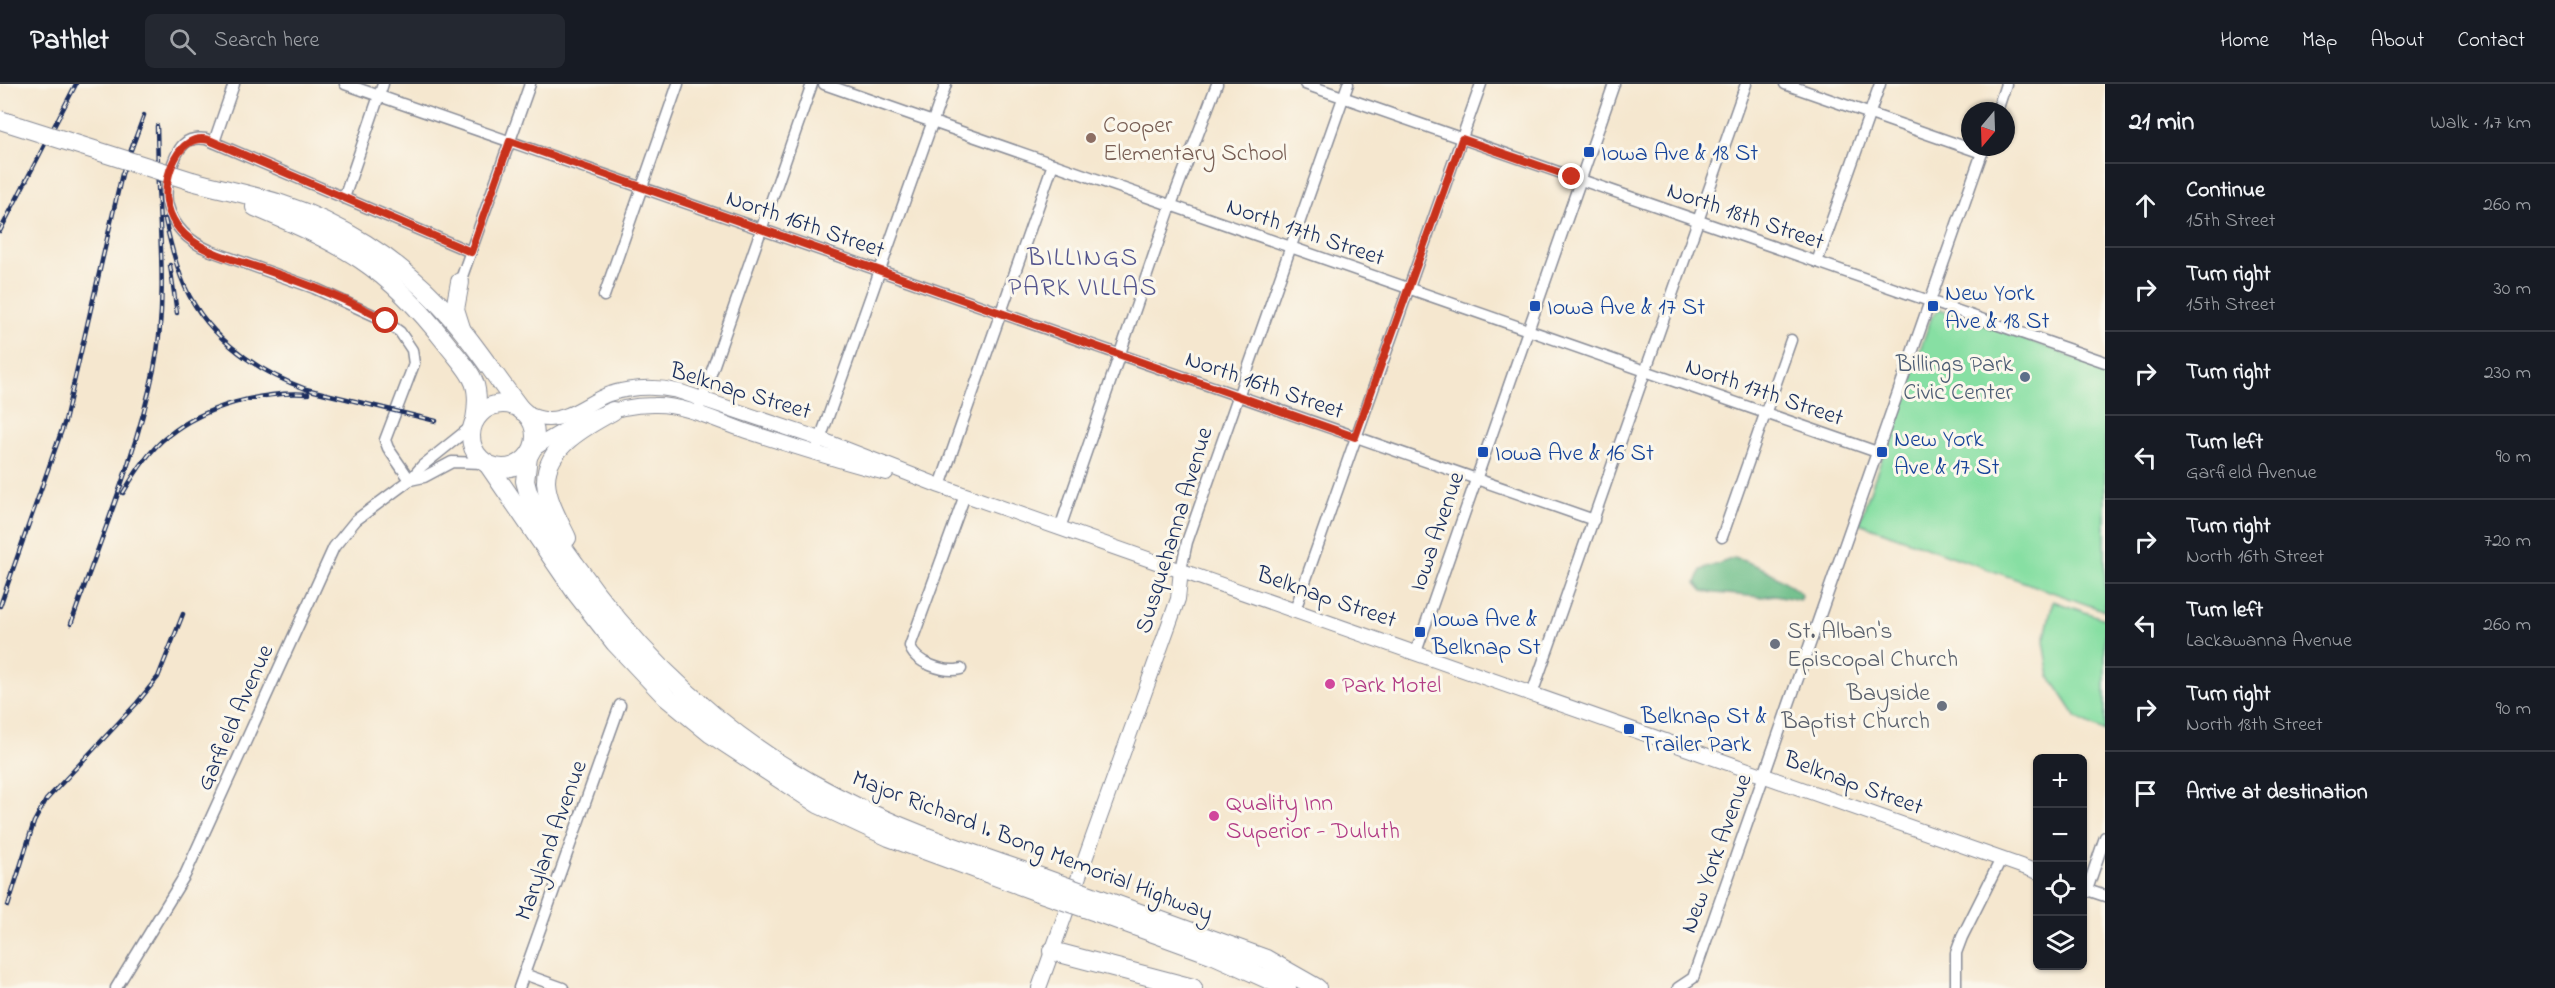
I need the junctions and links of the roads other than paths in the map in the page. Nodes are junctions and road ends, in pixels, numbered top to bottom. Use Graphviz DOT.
graph roads {
  1 [pos="234,84"];
  2 [pos="345,84"];
  3 [pos="383,84"];
  4 [pos="530,84"];
  5 [pos="678,84"];
  6 [pos="812,84"];
  7 [pos="824,84"];
  8 [pos="946,84"];
  9 [pos="1217,84"];
  10 [pos="1305,84"];
  11 [pos="1348,84"];
  12 [pos="1481,84"];
  13 [pos="1614,84"];
  14 [pos="1746,84"];
  15 [pos="1785,84"];
  16 [pos="1880,84"];
  17 [pos="2006,84"];
  18 [pos="379,96"];
  19 [pos="1343,97"];
  20 [pos="2000,102"];
  21 [pos="1870,114"];
  22 [pos="0,120"];
  23 [pos="933,122"];
  24 [pos="1462,139"];
  25 [pos="510,141"];
  26 [pos="214,142"];
  27 [pos="1961,143"];
  28 [pos="1981,156"];
  29 [pos="1053,164"];
  30 [pos="1580,180"];
  31 [pos="192,181"];
  32 [pos="641,188"];
  33 [pos="344,198"];
  34 [pos="1171,206"];
  35 [pos="1698,221"];
  36 [pos="760,230"];
  37 [pos="1290,247"];
  38 [pos="471,252"];
  39 [pos="1817,262"];
  40 [pos="880,272"];
  41 [pos="460,282"];
  42 [pos="422,288"];
  43 [pos="1409,289"];
  44 [pos="604,296"];
  45 [pos="1930,302"];
  46 [pos="1001,315"];
  47 [pos="1529,330"];
  48 [pos="462,333"];
  49 [pos="1791,340"];
  50 [pos="1119,356"];
  51 [pos="2105,362"];
  52 [pos="1646,371"];
  53 [pos="1238,397"];
  54 [pos="702,399"];
  55 [pos="613,411"];
  56 [pos="524,413"];
  57 [pos="1766,413"];
  58 [pos="697,414"];
  59 [pos="473,423"];
  60 [pos="1355,437"];
  61 [pos="820,439"];
  62 [pos="1877,452"];
  63 [pos="530,453"];
  64 [pos="814,453"];
  65 [pos="487,464"];
  66 [pos="410,480"];
  67 [pos="1476,480"];
  68 [pos="940,486"];
  69 [pos="965,495"];
  70 [pos="1594,520"];
  71 [pos="1060,528"];
  72 [pos="1722,537"];
  73 [pos="1181,570"];
  74 [pos="589,584"];
  75 [pos="1295,610"];
  76 [pos="1416,652"];
  77 [pos="961,669"];
  78 [pos="1532,694"];
  79 [pos="620,705"];
  80 [pos="1765,776"];
  81 [pos="2105,837"];
  82 [pos="2001,859"];
  83 [pos="2033,871"];
  84 [pos="2087,882"];
  85 [pos="1041,885"];
  86 [pos="2087,890"];
  87 [pos="2105,896"];
  88 [pos="1099,906"];
  89 [pos="1052,951"];
  90 [pos="524,974"];
  91 [pos="116,988"];
  92 [pos="519,988"];
  93 [pos="563,988"];
  94 [pos="1039,988"];
  95 [pos="1192,988"];
  96 [pos="1287,988"];
  97 [pos="1317,988"];
  98 [pos="1678,988"];
  99 [pos="1956,988"];
  1 -- 26 [label="street"];
  2 -- 18 [label="street, North 16th Street"];
  3 -- 18 [label="street"];
  4 -- 25 [label="street"];
  5 -- 32 [label="street"];
  6 -- 36 [label="street"];
  7 -- 23 [label="street, North 17th Street"];
  8 -- 23 [label="street"];
  9 -- 34 [label="street"];
  10 -- 19 [label="street, North 18th Street"];
  11 -- 19 [label="street, Susquehanna Avenue"];
  12 -- 24 [label="street"];
  13 -- 30 [label="street, Iowa Avenue"];
  14 -- 35 [label="street"];
  15 -- 21 [label="street"];
  16 -- 21 [label="street"];
  17 -- 20 [label="street"];
  18 -- 25 [label="street, North 16th Street"];
  18 -- 33 [label="street"];
  19 -- 24 [label="street, North 18th Street"];
  19 -- 37 [label="street, Susquehanna Avenue"];
  21 -- 27 [label="street"];
  21 -- 39 [label="street"];
  22 -- 31 [label="highway, bridge"];
  23 -- 29 [label="street, North 17th Street"];
  23 -- 40 [label="street"];
  24 -- 30 [label="street, North 18th Street"];
  24 -- 43 [label="street"];
  25 -- 32 [label="street, North 16th Street"];
  25 -- 38 [label="street"];
  26 -- 33 [label="street"];
  26 -- 66 [label="street"];
  28 -- 45 [label="street, New York Avenue"];
  29 -- 34 [label="street, North 17th Street"];
  29 -- 46 [label="street"];
  30 -- 35 [label="street, North 18th Street"];
  30 -- 47 [label="street, Iowa Avenue"];
  31 -- 42 [label="highway"];
  31 -- 59 [label="highway"];
  32 -- 36 [label="street, North 16th Street"];
  32 -- 44 [label="street"];
  33 -- 38 [label="street"];
  34 -- 37 [label="street, North 17th Street"];
  34 -- 50 [label="street"];
  35 -- 39 [label="street, North 18th Street"];
  35 -- 52 [label="street"];
  36 -- 40 [label="street, North 16th Street"];
  36 -- 54 [label="street"];
  37 -- 43 [label="street, North 17th Street"];
  37 -- 53 [label="street, Susquehanna Avenue"];
  38 -- 41 [label="street"];
  39 -- 45 [label="street, North 18th Street"];
  40 -- 46 [label="street, North 16th Street"];
  40 -- 61 [label="street"];
  41 -- 42 [label="highway"];
  41 -- 48 [label="highway"];
  42 -- 48 [label="highway"];
  43 -- 47 [label="street, North 17th Street"];
  43 -- 60 [label="street"];
  45 -- 51 [label="street, North 18th Street"];
  45 -- 62 [label="street, New York Avenue"];
  46 -- 50 [label="street, North 16th Street"];
  46 -- 68 [label="street"];
  47 -- 52 [label="street, North 17th Street"];
  47 -- 67 [label="street, Iowa Avenue"];
  48 -- 56 [label="highway"];
  49 -- 57 [label="street"];
  50 -- 53 [label="street, North 16th Street"];
  50 -- 71 [label="street"];
  52 -- 57 [label="street, North 17th Street"];
  52 -- 70 [label="street"];
  53 -- 60 [label="street, North 16th Street"];
  53 -- 73 [label="street, Susquehanna Avenue"];
  54 -- 56 [label="street, Belknap Street"];
  54 -- 58 [label="street"];
  54 -- 61 [label="street, Belknap Street"];
  55 -- 58 [label="street, Belknap Street"];
  55 -- 63 [label="street, Belknap Street"];
  55 -- 74 [label="highway"];
  56 -- 59 [label="highway"];
  56 -- 63 [label="highway"];
  57 -- 62 [label="street, North 17th Street"];
  57 -- 72 [label="street"];
  58 -- 64 [label="street, Belknap Street"];
  59 -- 65 [label="highway"];
  59 -- 66 [label="street, Garfield Avenue"];
  60 -- 67 [label="street, North 16th Street"];
  60 -- 75 [label="street"];
  61 -- 64 [label="street"];
  61 -- 68 [label="street, Belknap Street"];
  62 -- 80 [label="street, New York Avenue"];
  63 -- 65 [label="highway"];
  63 -- 74 [label="highway, Major Richard I. Bong Memorial Highway"];
  64 -- 68 [label="street, Belknap Street"];
  65 -- 66 [label="street, Garfield Avenue"];
  65 -- 85 [label="highway, Major Richard I. Bong Memorial Highway"];
  66 -- 91 [label="street, Garfield Avenue"];
  67 -- 70 [label="street, North 16th Street"];
  67 -- 76 [label="street, Iowa Avenue"];
  68 -- 69 [label="street, Belknap Street"];
  69 -- 71 [label="street, Belknap Street"];
  69 -- 77 [label="street"];
  70 -- 78 [label="street"];
  71 -- 73 [label="street, Belknap Street"];
  73 -- 75 [label="street, Belknap Street"];
  73 -- 89 [label="street, Susquehanna Avenue"];
  74 -- 85 [label="highway, Major Richard I. Bong Memorial Highway"];
  75 -- 76 [label="street, Belknap Street"];
  76 -- 78 [label="street, Belknap Street"];
  78 -- 80 [label="street, Belknap Street"];
  79 -- 90 [label="street, Maryland Avenue"];
  80 -- 82 [label="street, Belknap Street"];
  80 -- 98 [label="street, New York Avenue"];
  81 -- 84 [label="street"];
  82 -- 83 [label="street, Belknap Street"];
  82 -- 99 [label="street"];
  85 -- 88 [label="highway, Major Richard I. Bong Memorial Highway, bridge"];
  86 -- 87 [label="street"];
  88 -- 96 [label="highway, Major Richard I. Bong Memorial Highway"];
  88 -- 97 [label="highway, Major Richard I. Bong Memorial Highway"];
  89 -- 94 [label="street, Susquehanna Avenue"];
  89 -- 95 [label="highway"];
  90 -- 92 [label="street, Maryland Avenue"];
  90 -- 93 [label="street"];
}
